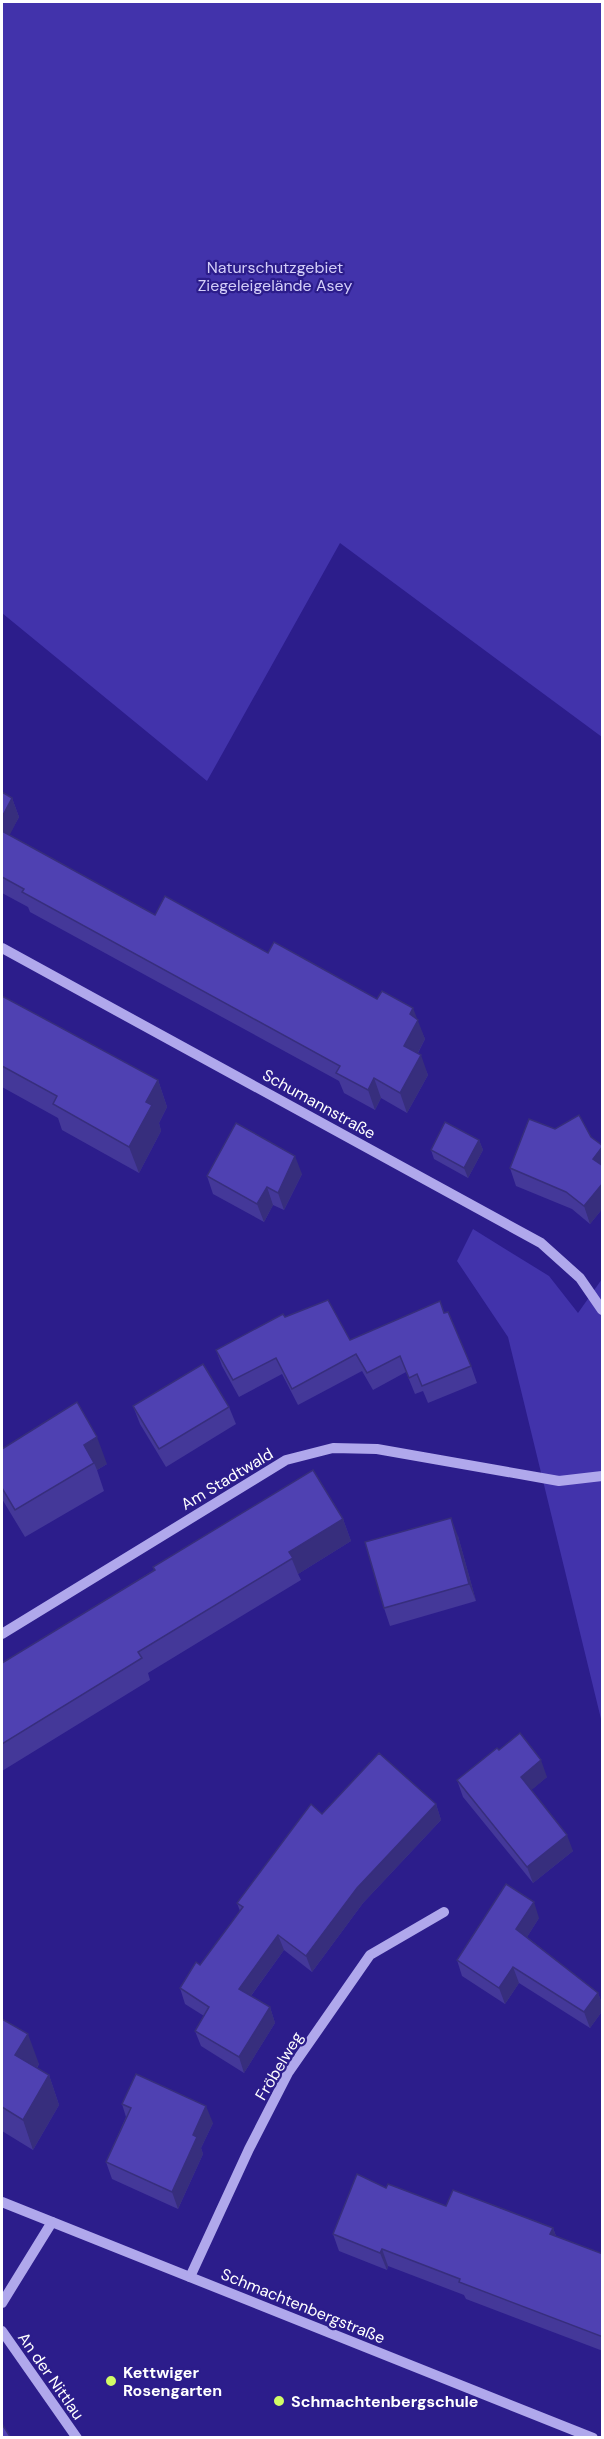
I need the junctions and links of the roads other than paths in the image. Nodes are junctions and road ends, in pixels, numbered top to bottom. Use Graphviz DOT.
graph roads {
  1 [pos="2,948"];
  2 [pos="603,1310"];
  3 [pos="603,1476"];
  4 [pos="2,1634"];
  5 [pos="444,1912"];
  6 [pos="2,2202"];
  7 [pos="52,2222"];
  8 [pos="190,2277"];
  9 [pos="2,2303"];
  10 [pos="2,2331"];
  11 [pos="77,2438"];
  12 [pos="593,2438"];
  1 -- 2 [label="street, Schumannstraße"];
  3 -- 4 [label="street, Am Stadtwald"];
  5 -- 8 [label="street, Fröbelweg"];
  6 -- 7 [label="street, Schmachtenbergstraße"];
  7 -- 8 [label="street, Schmachtenbergstraße"];
  7 -- 9 [label="street"];
  8 -- 12 [label="street, Schmachtenbergstraße"];
  10 -- 11 [label="street, An der Nittlau"];
}
